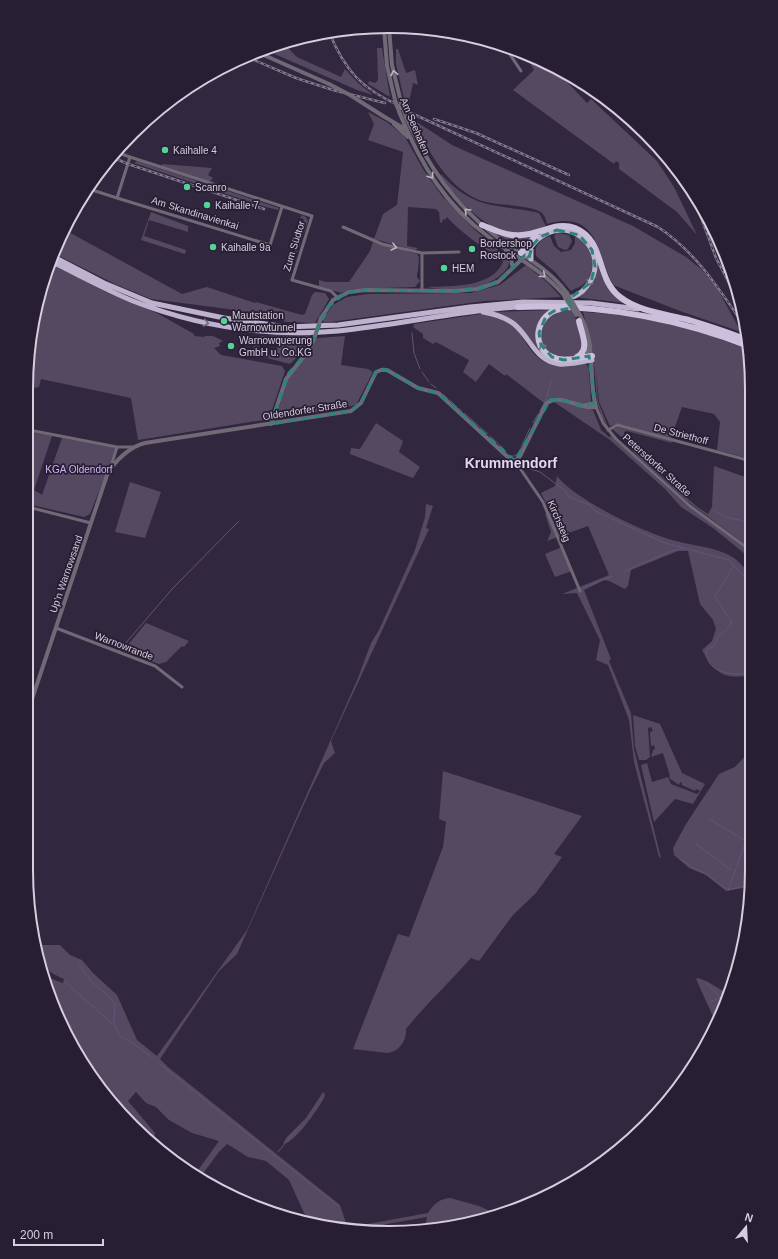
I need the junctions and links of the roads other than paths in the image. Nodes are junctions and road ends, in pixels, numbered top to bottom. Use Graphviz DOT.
graph roads {
  1 [pos="384,33"];
  2 [pos="389,33"];
  3 [pos="510,55"];
  4 [pos="265,56"];
  5 [pos="521,71"];
  6 [pos="391,121"];
  7 [pos="406,130"];
  8 [pos="415,138"];
  9 [pos="411,143"];
  10 [pos="121,154"];
  11 [pos="130,157"];
  12 [pos="93,190"];
  13 [pos="117,198"];
  14 [pos="282,207"];
  15 [pos="482,225"];
  16 [pos="343,227"];
  17 [pos="545,229"];
  18 [pos="500,245"];
  19 [pos="532,246"];
  20 [pos="459,252"];
  21 [pos="422,253"];
  22 [pos="522,256"];
  23 [pos="58,259"];
  24 [pos="531,259"];
  25 [pos="56,264"];
  26 [pos="512,265"];
  27 [pos="509,273"];
  28 [pos="422,290"];
  29 [pos="565,293"];
  30 [pos="337,297"];
  31 [pos="540,301"];
  32 [pos="518,307"];
  33 [pos="574,307"];
  34 [pos="476,311"];
  35 [pos="651,311"];
  36 [pos="578,317"];
  37 [pos="741,337"];
  38 [pos="742,344"];
  39 [pos="575,358"];
  40 [pos="591,359"];
  41 [pos="596,405"];
  42 [pos="271,424"];
  43 [pos="608,430"];
  44 [pos="33,431"];
  45 [pos="117,447"];
  46 [pos="133,447"];
  47 [pos="745,459"];
  48 [pos="515,461"];
  49 [pos="110,470"];
  50 [pos="33,508"];
  51 [pos="91,523"];
  52 [pos="745,546"];
  53 [pos="580,591"];
  54 [pos="56,628"];
  55 [pos="182,687"];
  56 [pos="33,696"];
  1 -- 7 [label="street, Am Seehafen, bridge"];
  8 -- 2 [label="street, Am Seehafen, one-way, bridge"];
  3 -- 5 [label="street"];
  4 -- 6 [label="street, bridge"];
  6 -- 7 [label="street"];
  6 -- 9 [label="street"];
  7 -- 8 [label="street"];
  7 -- 9 [label="street, Am Seehafen"];
  15 -- 8 [label="street, Am Seehafen, one-way"];
  9 -- 18 [label="street, Am Seehafen, one-way"];
  10 -- 11 [label="street"];
  11 -- 13 [label="street"];
  11 -- 14 [label="street"];
  12 -- 13 [label="street"];
  13 -- 14 [label="street, Am Skandinavienkai"];
  14 -- 30 [label="street, Zum Südtor"];
  15 -- 17 [label="highway"];
  15 -- 22 [label="street, Am Seehafen"];
  16 -- 21 [label="street, one-way"];
  17 -- 22 [label="highway"];
  17 -- 35 [label="highway"];
  18 -- 22 [label="street, Am Seehafen"];
  18 -- 26 [label="street"];
  19 -- 22 [label="highway"];
  19 -- 24 [label="highway"];
  19 -- 31 [label="highway, one-way"];
  20 -- 21 [label="street"];
  21 -- 28 [label="street"];
  22 -- 24 [label="street, Petersdorfer Straße"];
  22 -- 26 [label="street"];
  22 -- 27 [label="street"];
  22 -- 29 [label="street, Petersdorfer Straße, one-way"];
  23 -- 31 [label="highway"];
  24 -- 29 [label="street, Petersdorfer Straße"];
  25 -- 34 [label="highway, one-way"];
  26 -- 27 [label="street"];
  27 -- 28 [label="street"];
  28 -- 30 [label="street"];
  29 -- 36 [label="street, Petersdorfer Straße, bridge"];
  30 -- 42 [label="street, bridge"];
  31 -- 35 [label="highway"];
  32 -- 33 [label="highway"];
  32 -- 34 [label="highway"];
  33 -- 38 [label="highway"];
  39 -- 33 [label="highway, one-way"];
  34 -- 40 [label="highway"];
  35 -- 37 [label="highway"];
  36 -- 39 [label="highway"];
  36 -- 40 [label="street, Petersdorfer Straße"];
  39 -- 40 [label="highway"];
  40 -- 41 [label="street, Petersdorfer Straße"];
  41 -- 43 [label="street, Petersdorfer Straße"];
  41 -- 48 [label="street"];
  42 -- 46 [label="street, Oldendorfer Straße"];
  42 -- 48 [label="street, Oldendorfer Straße"];
  43 -- 47 [label="street, De Striethoff"];
  43 -- 52 [label="street, Petersdorfer Straße"];
  44 -- 45 [label="street"];
  45 -- 46 [label="street"];
  45 -- 49 [label="street"];
  46 -- 49 [label="street, Up’n Warnowsand"];
  48 -- 53 [label="street, Kirchsteig"];
  49 -- 51 [label="street, Up’n Warnowsand"];
  50 -- 51 [label="street"];
  51 -- 54 [label="street, Up’n Warnowsand"];
  54 -- 55 [label="street, Warnowrande"];
  54 -- 56 [label="street, Up’n Warnowsand"];
}
